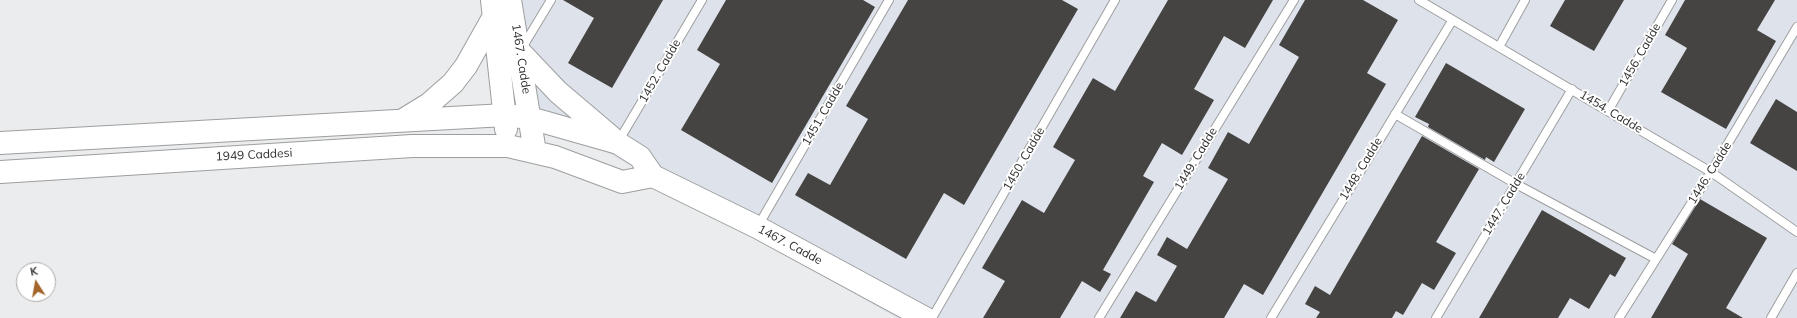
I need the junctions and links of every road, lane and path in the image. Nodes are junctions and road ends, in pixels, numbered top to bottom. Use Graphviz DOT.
graph roads {
  1 [pos="510,0"];
  2 [pos="551,0"];
  3 [pos="702,0"];
  4 [pos="889,0"];
  5 [pos="1115,0"];
  6 [pos="1294,0"];
  7 [pos="1419,0"];
  8 [pos="1525,0"];
  9 [pos="1672,0"];
  10 [pos="492,9"];
  11 [pos="1452,21"];
  12 [pos="1797,27"];
  13 [pos="1499,47"];
  14 [pos="520,52"];
  15 [pos="1572,89"];
  16 [pos="1608,111"];
  17 [pos="1395,114"];
  18 [pos="505,115"];
  19 [pos="530,118"];
  20 [pos="400,122"];
  21 [pos="0,143"];
  22 [pos="618,143"];
  23 [pos="508,146"];
  24 [pos="535,152"];
  25 [pos="0,172"];
  26 [pos="1711,172"];
  27 [pos="653,176"];
  28 [pos="1516,184"];
  29 [pos="757,227"];
  30 [pos="1797,232"];
  31 [pos="1656,259"];
  32 [pos="1797,274"];
  33 [pos="925,318"];
  34 [pos="932,318"];
  35 [pos="1099,318"];
  36 [pos="1271,318"];
  37 [pos="1436,318"];
  38 [pos="1619,318"];
  39 [pos="1771,318"];
  1 -- 14 [label="street, 1467. Cadde"];
  2 -- 14 [label="lane"];
  3 -- 22 [label="lane, 1452. Cadde"];
  4 -- 29 [label="lane, 1451. Cadde"];
  5 -- 34 [label="lane, 1450. Cadde"];
  6 -- 35 [label="lane, 1449. Cadde"];
  7 -- 11 [label="lane, 1454. Cadde"];
  8 -- 13 [label="lane"];
  9 -- 16 [label="lane, 1456. Cadde"];
  10 -- 18 [label="street, 1467. Cadde"];
  10 -- 20 [label="street"];
  11 -- 13 [label="lane, 1454. Cadde"];
  11 -- 17 [label="lane, 1448. Cadde"];
  12 -- 26 [label="lane, 1446. Cadde"];
  13 -- 15 [label="lane, 1454. Cadde"];
  14 -- 19 [label="street, 1467. Cadde"];
  14 -- 22 [label="street"];
  15 -- 16 [label="lane, 1454. Cadde"];
  15 -- 28 [label="lane, 1447. Cadde"];
  16 -- 26 [label="lane, 1454. Cadde"];
  17 -- 28 [label="lane"];
  17 -- 36 [label="lane, 1448. Cadde"];
  18 -- 19 [label="street, 1467. Cadde"];
  18 -- 20 [label="street, 1949 Caddesi"];
  18 -- 23 [label="street, 1467. Cadde"];
  19 -- 22 [label="street, 1467. Cadde"];
  19 -- 24 [label="street, 1467. Cadde"];
  20 -- 21 [label="street, 1949 Caddesi"];
  22 -- 27 [label="street, 1467. Cadde"];
  23 -- 24 [label="street"];
  23 -- 25 [label="street, 1949 Caddesi"];
  24 -- 27 [label="street"];
  26 -- 30 [label="lane, 1454. Cadde"];
  26 -- 31 [label="lane, 1446. Cadde"];
  27 -- 29 [label="street, 1467. Cadde"];
  28 -- 31 [label="lane"];
  28 -- 37 [label="lane, 1447. Cadde"];
  29 -- 33 [label="street, 1467. Cadde"];
  31 -- 38 [label="lane, 1446. Cadde"];
  32 -- 39 [label="lane"];
}
